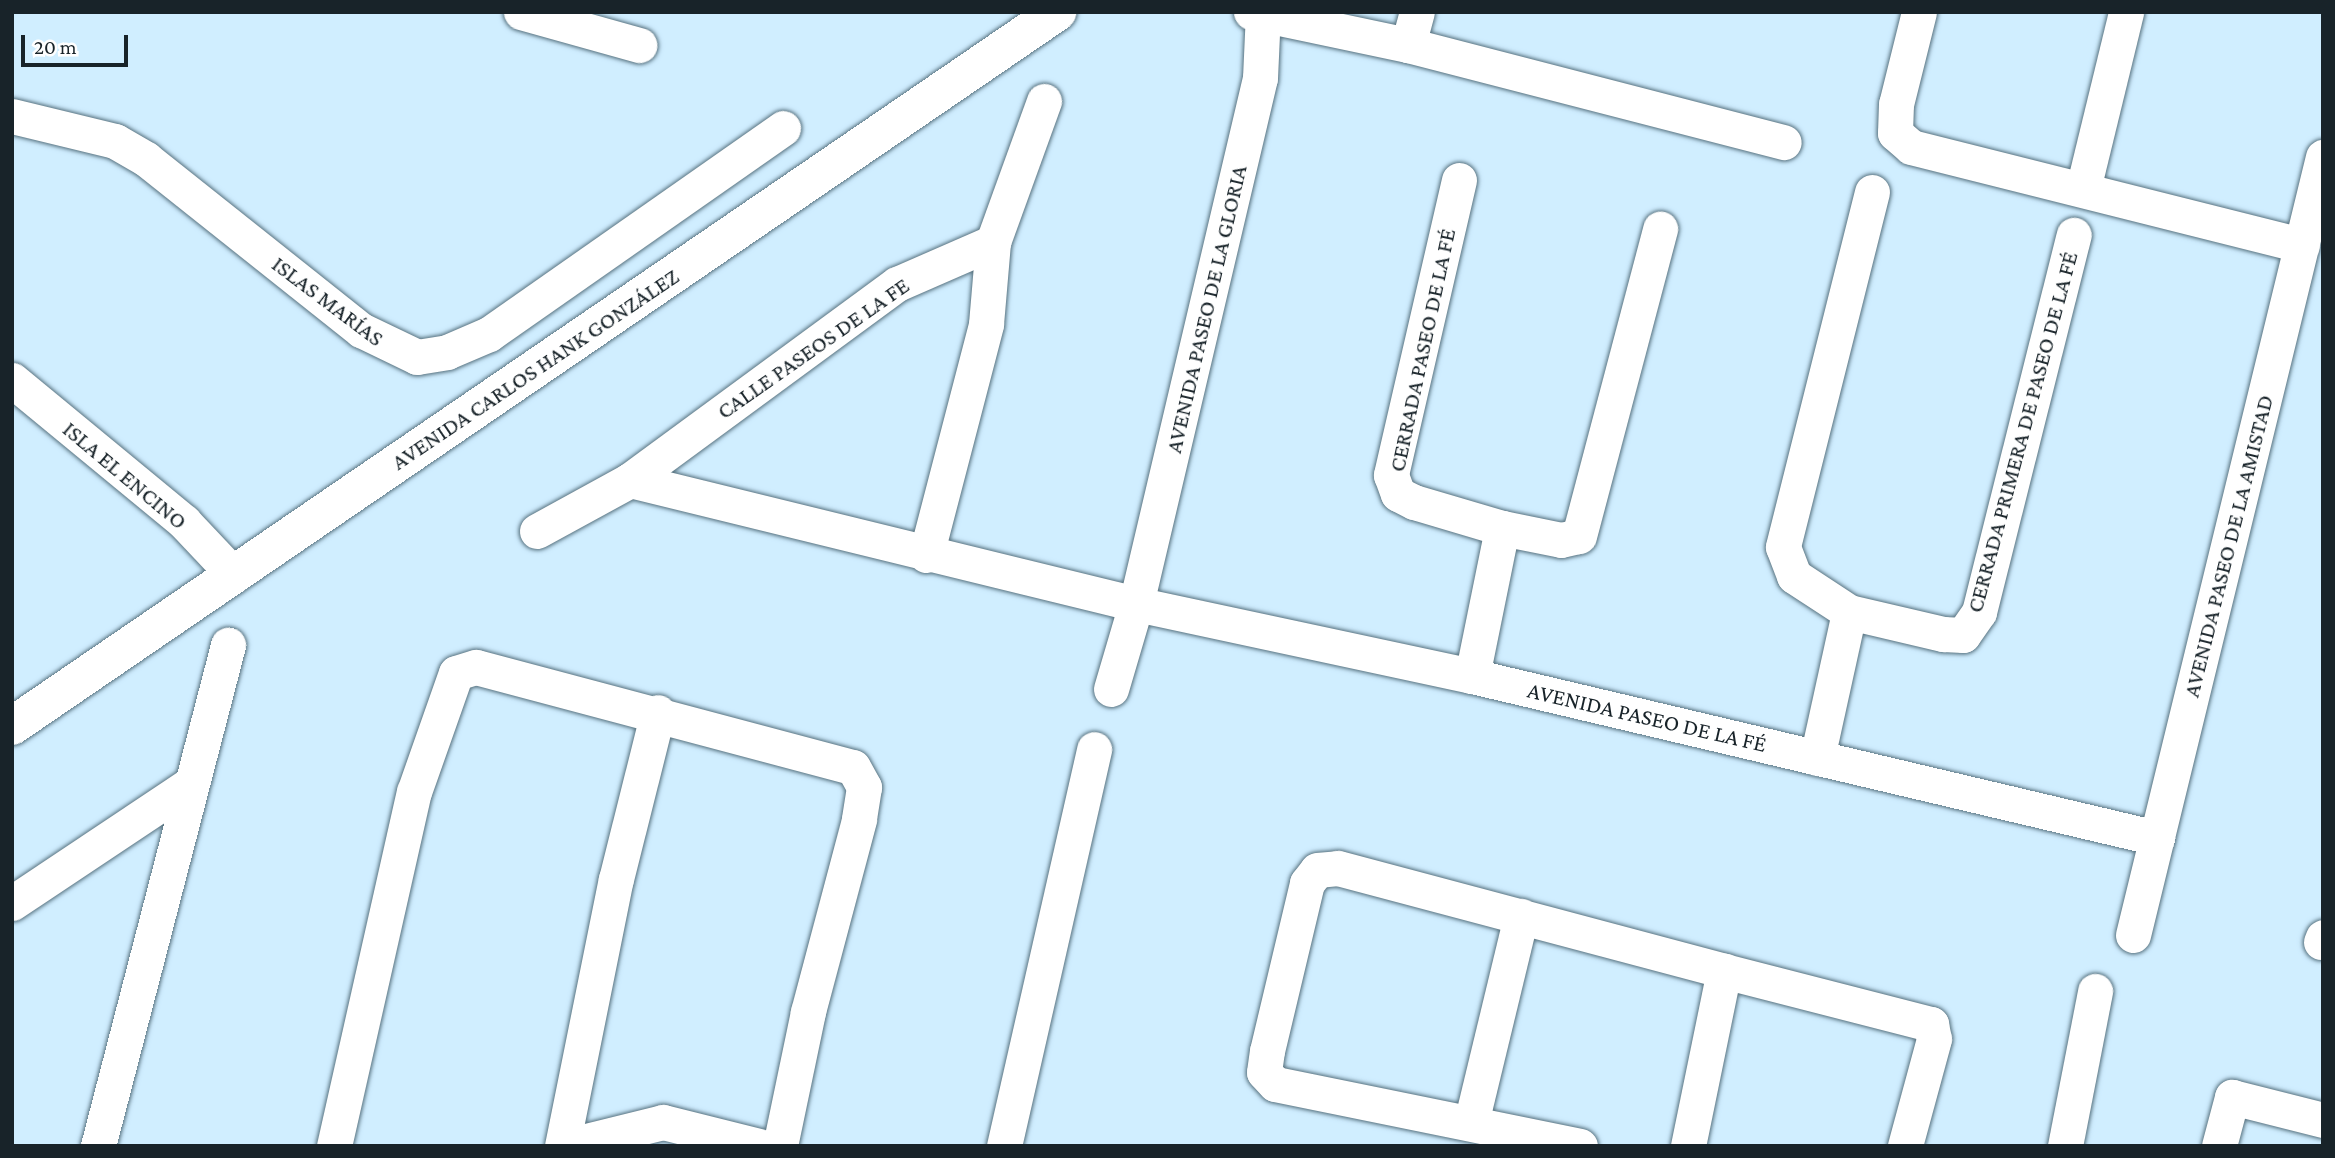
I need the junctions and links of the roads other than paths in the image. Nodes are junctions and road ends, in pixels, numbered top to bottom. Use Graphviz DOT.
graph roads {
  1 [pos="521,12"];
  2 [pos="1057,12"];
  3 [pos="1919,12"];
  4 [pos="2126,12"];
  5 [pos="1259,13"];
  6 [pos="1412,28"];
  7 [pos="639,45"];
  8 [pos="1044,101"];
  9 [pos="12,116"];
  10 [pos="783,128"];
  11 [pos="1784,142"];
  12 [pos="2323,157"];
  13 [pos="1459,180"];
  14 [pos="2083,189"];
  15 [pos="1872,192"];
  16 [pos="1660,229"];
  17 [pos="2074,235"];
  18 [pos="993,242"];
  19 [pos="2301,245"];
  20 [pos="12,380"];
  21 [pos="630,480"];
  22 [pos="1502,528"];
  23 [pos="537,531"];
  24 [pos="926,555"];
  25 [pos="234,575"];
  26 [pos="1136,604"];
  27 [pos="1849,612"];
  28 [pos="228,645"];
  29 [pos="1472,676"];
  30 [pos="1111,689"];
  31 [pos="658,712"];
  32 [pos="12,726"];
  33 [pos="1094,749"];
  34 [pos="1817,758"];
  35 [pos="188,785"];
  36 [pos="2157,838"];
  37 [pos="12,903"];
  38 [pos="1521,916"];
  39 [pos="2133,935"];
  40 [pos="1724,971"];
  41 [pos="2095,991"];
  42 [pos="2323,1120"];
  43 [pos="1471,1124"];
  44 [pos="738,1143"];
  45 [pos="1561,1144"];
  46 [pos="99,1146"];
  47 [pos="334,1146"];
  48 [pos="564,1146"];
  49 [pos="780,1146"];
  50 [pos="1003,1146"];
  51 [pos="1688,1146"];
  52 [pos="1905,1146"];
  53 [pos="2065,1146"];
  54 [pos="2219,1146"];
  1 -- 7 [label="street"];
  2 -- 25 [label="main road, AVENIDA CARLOS HANK GONZÁLEZ"];
  3 -- 14 [label="street"];
  4 -- 14 [label="street"];
  5 -- 6 [label="street"];
  5 -- 26 [label="street, AVENIDA PASEO DE LA GLORIA"];
  6 -- 11 [label="street"];
  8 -- 18 [label="street"];
  9 -- 10 [label="street, ISLAS MARÍAS"];
  12 -- 19 [label="street, AVENIDA PASEO DE LA AMISTAD"];
  13 -- 22 [label="street, CERRADA PASEO DE LA FÉ"];
  14 -- 19 [label="street"];
  15 -- 27 [label="street, CERRADA PRIMERA DE PASEO DE LA FÉ"];
  16 -- 22 [label="street, CERRADA PASEO DE LA FÉ"];
  17 -- 27 [label="street, CERRADA PRIMERA DE PASEO DE LA FÉ"];
  18 -- 21 [label="street, CALLE PASEOS DE LA FE"];
  18 -- 24 [label="street"];
  19 -- 36 [label="street, AVENIDA PASEO DE LA AMISTAD"];
  20 -- 25 [label="street, ISLA EL ENCINO"];
  21 -- 23 [label="street, CALLE PASEOS DE LA FE"];
  21 -- 24 [label="street"];
  22 -- 29 [label="street"];
  24 -- 26 [label="street"];
  25 -- 32 [label="main road, AVENIDA CARLOS HANK GONZÁLEZ"];
  26 -- 29 [label="street, AVENIDA PASEO DE LA FÉ"];
  26 -- 30 [label="street, AVENIDA PASEO DE LA GLORIA"];
  27 -- 34 [label="street"];
  28 -- 35 [label="street"];
  29 -- 34 [label="street, AVENIDA PASEO DE LA FÉ"];
  31 -- 47 [label="street"];
  31 -- 48 [label="street"];
  31 -- 49 [label="street"];
  33 -- 50 [label="street"];
  34 -- 36 [label="street, AVENIDA PASEO DE LA FÉ"];
  35 -- 37 [label="street"];
  35 -- 46 [label="street"];
  36 -- 39 [label="street, AVENIDA PASEO DE LA AMISTAD"];
  38 -- 40 [label="street"];
  38 -- 43 [label="street"];
  38 -- 43 [label="street"];
  40 -- 51 [label="street"];
  40 -- 52 [label="street"];
  41 -- 53 [label="street"];
  42 -- 54 [label="street"];
  43 -- 45 [label="street"];
  44 -- 48 [label="street"];
}
